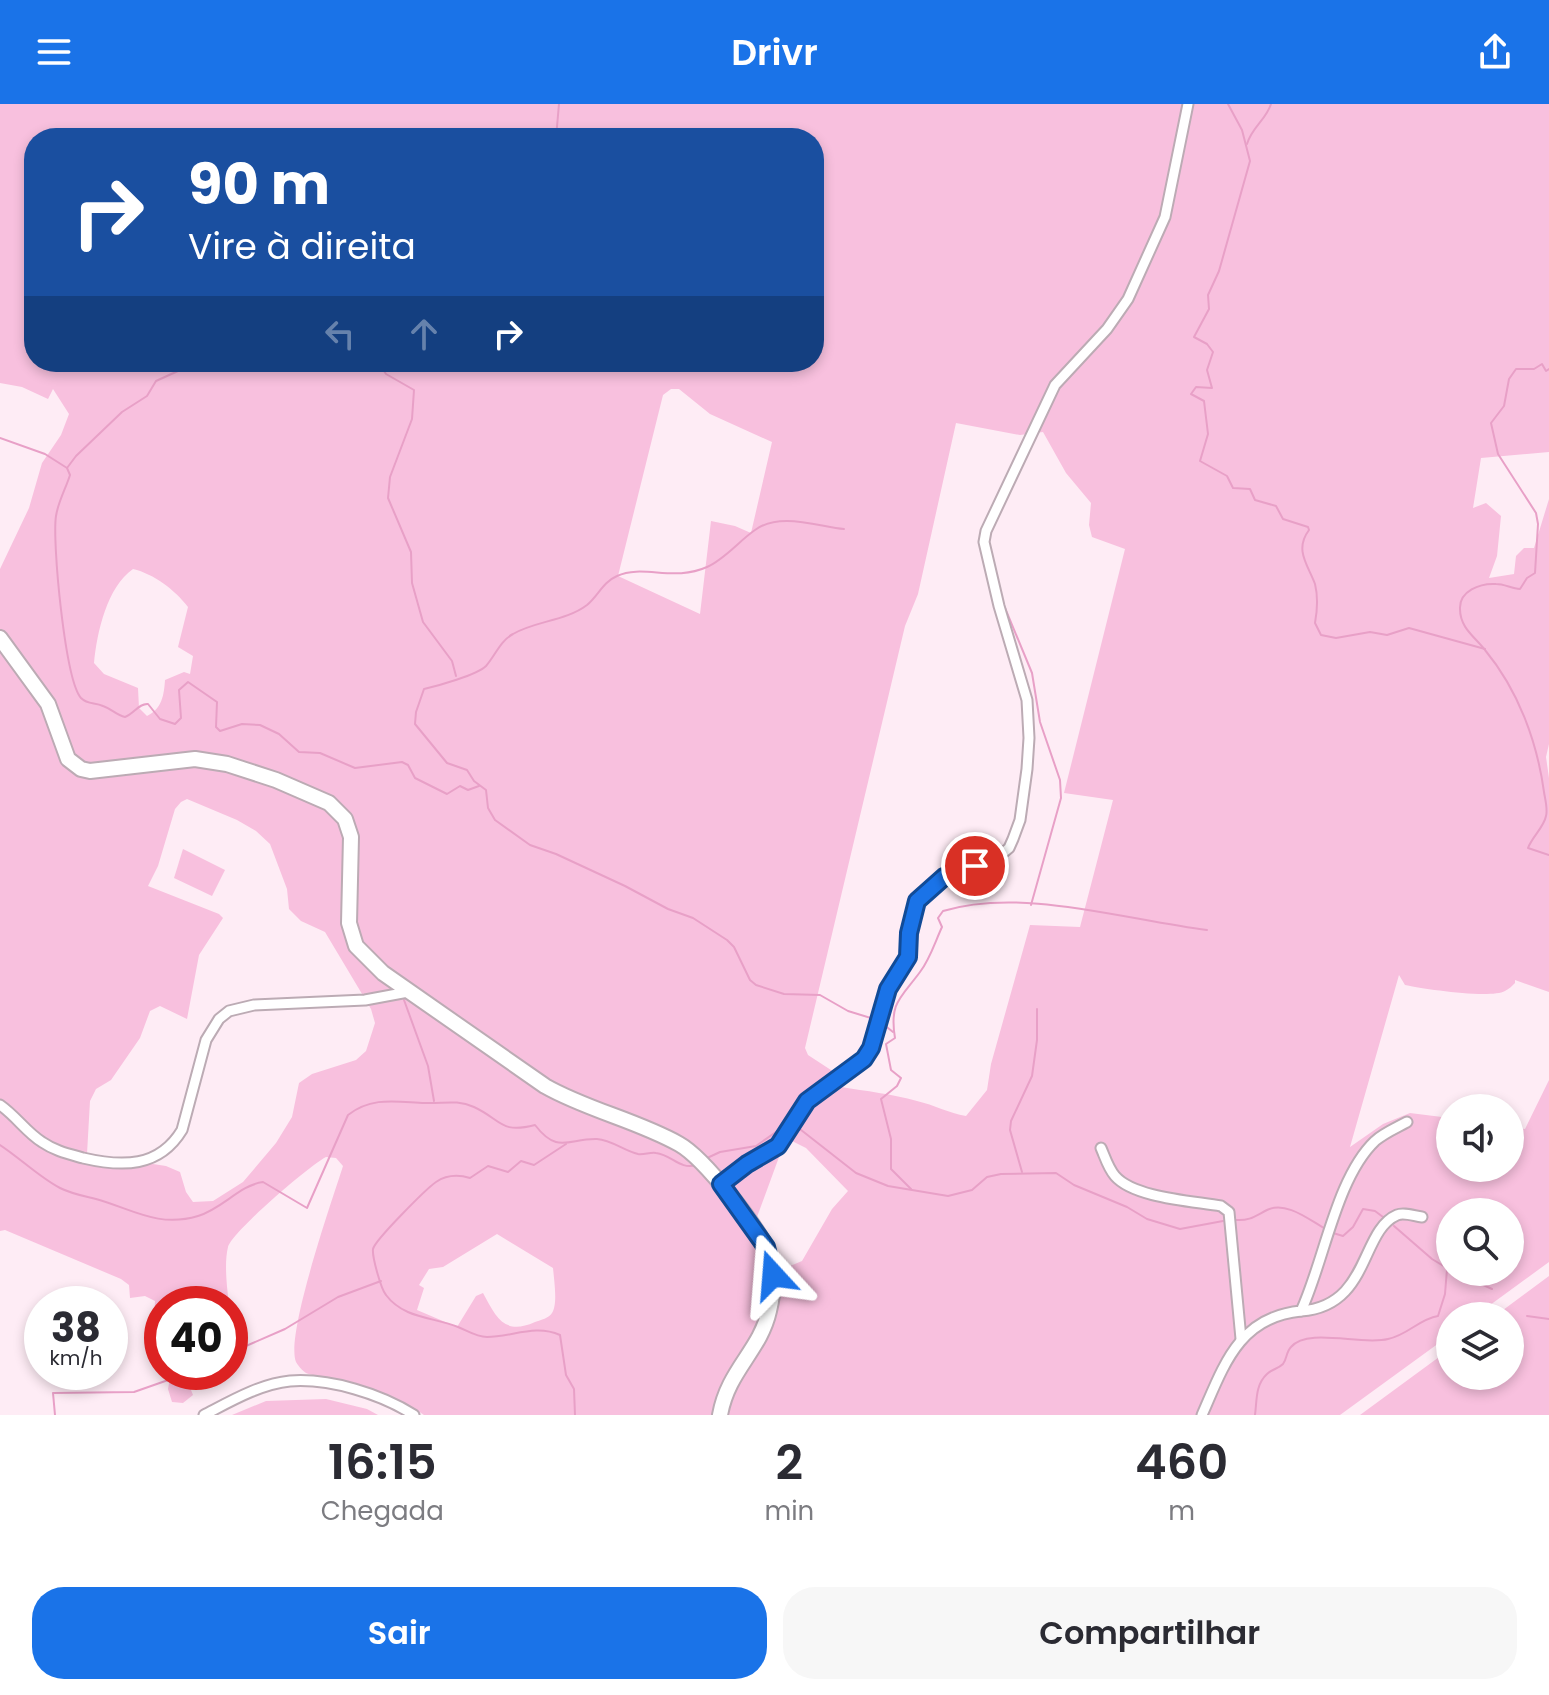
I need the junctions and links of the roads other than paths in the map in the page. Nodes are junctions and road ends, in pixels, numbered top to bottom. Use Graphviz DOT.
graph roads {
  1 [pos="1188,104"];
  2 [pos="0,638"];
  3 [pos="408,992"];
  4 [pos="0,1105"];
  5 [pos="1407,1122"];
  6 [pos="1101,1148"];
  7 [pos="721,1184"];
  8 [pos="1422,1217"];
  9 [pos="1301,1311"];
  10 [pos="1241,1339"];
  11 [pos="204,1415"];
  12 [pos="414,1415"];
  13 [pos="720,1415"];
  14 [pos="1202,1415"];
  1 -- 7 [label="street"];
  2 -- 3 [label="street"];
  3 -- 4 [label="street"];
  3 -- 7 [label="street"];
  5 -- 9 [label="street"];
  6 -- 10 [label="street"];
  7 -- 13 [label="street"];
  8 -- 9 [label="street"];
  9 -- 10 [label="street"];
  10 -- 14 [label="street"];
  11 -- 12 [label="street"];
}
